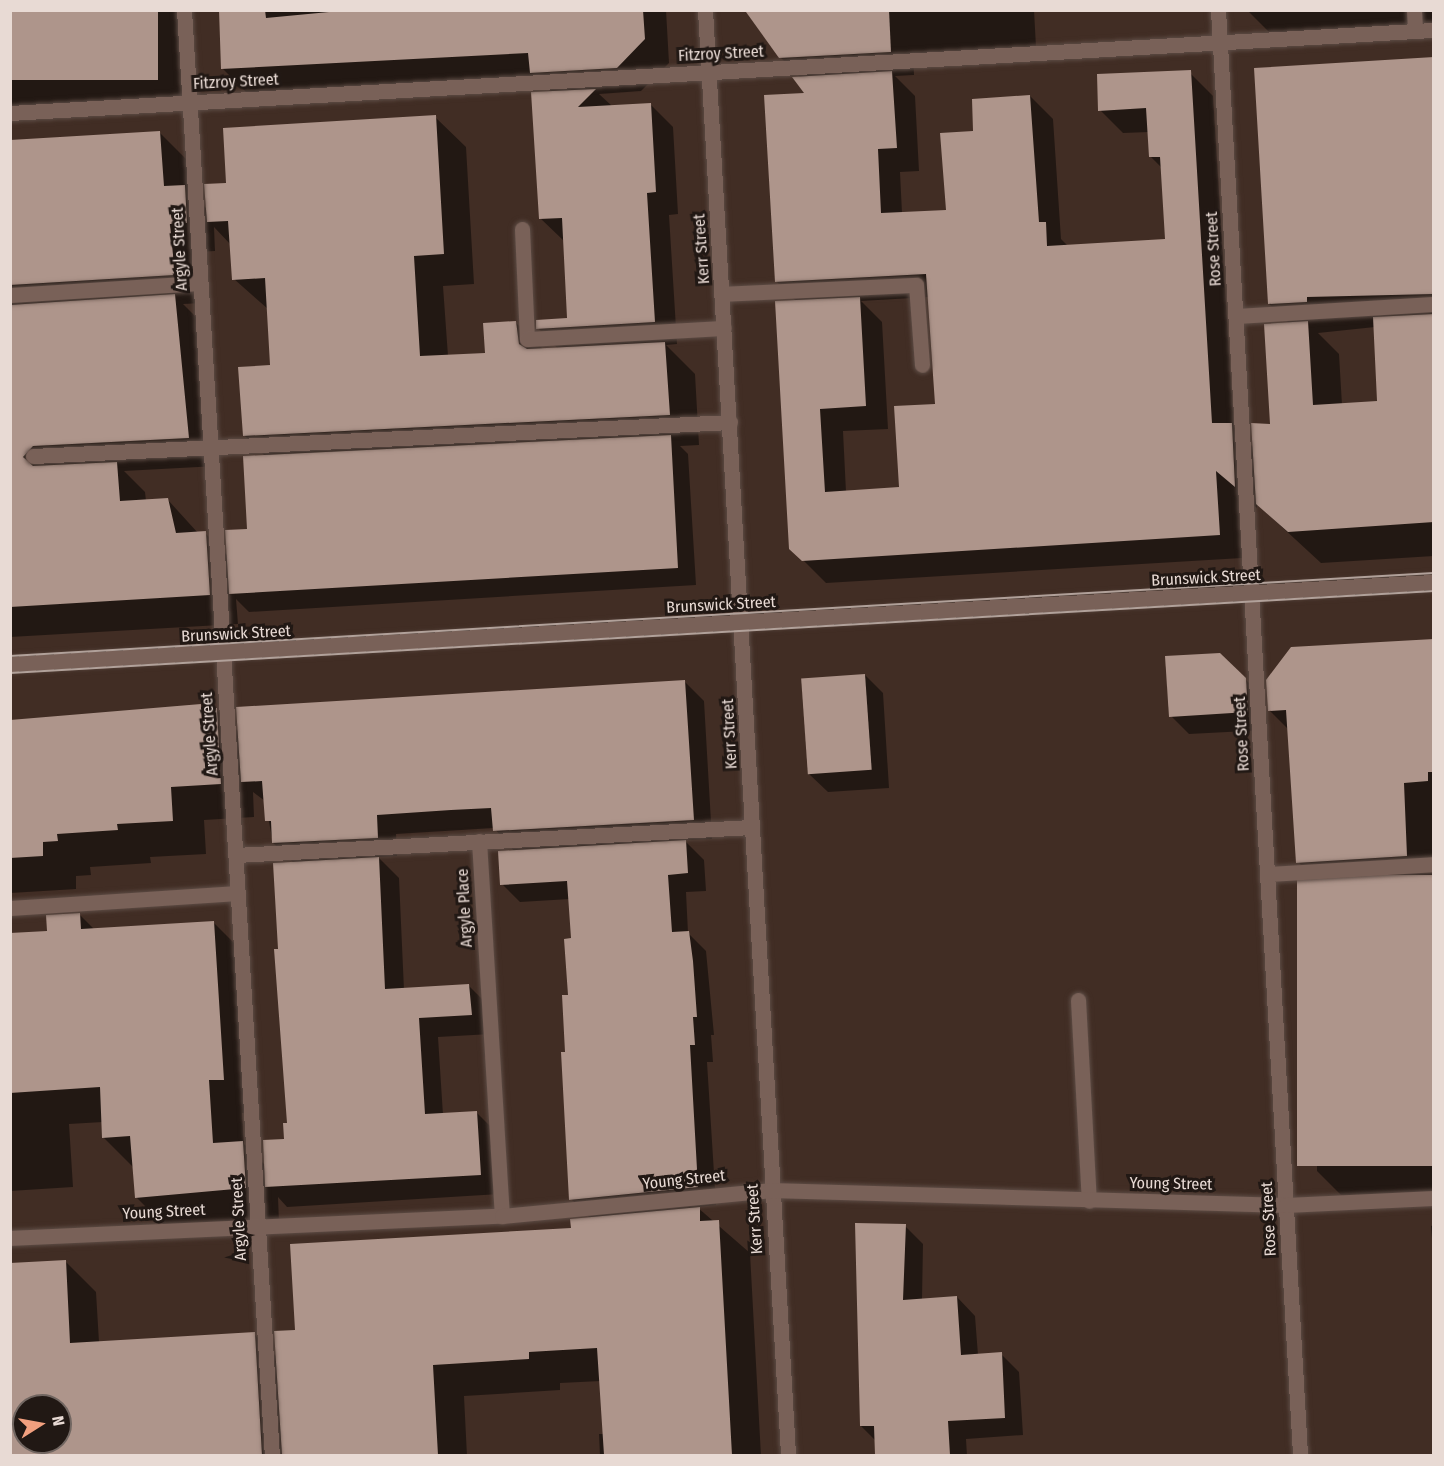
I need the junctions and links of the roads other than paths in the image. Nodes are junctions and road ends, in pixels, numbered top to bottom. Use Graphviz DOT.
graph roads {
  1 [pos="184,10"];
  2 [pos="705,10"];
  3 [pos="1218,10"];
  4 [pos="1414,10"];
  5 [pos="1434,30"];
  6 [pos="1415,31"];
  7 [pos="1220,43"];
  8 [pos="709,73"];
  9 [pos="189,103"];
  10 [pos="10,113"];
  11 [pos="522,230"];
  12 [pos="200,283"];
  13 [pos="722,294"];
  14 [pos="10,295"];
  15 [pos="1434,304"];
  16 [pos="1236,316"];
  17 [pos="724,328"];
  18 [pos="922,365"];
  19 [pos="730,422"];
  20 [pos="211,448"];
  21 [pos="33,456"];
  22 [pos="1434,582"];
  23 [pos="1252,594"];
  24 [pos="742,622"];
  25 [pos="223,653"];
  26 [pos="10,664"];
  27 [pos="752,827"];
  28 [pos="479,841"];
  29 [pos="236,855"];
  30 [pos="1434,864"];
  31 [pos="1268,874"];
  32 [pos="238,893"];
  33 [pos="10,909"];
  34 [pos="1078,1000"];
  35 [pos="770,1190"];
  36 [pos="1434,1198"];
  37 [pos="1089,1201"];
  38 [pos="1286,1205"];
  39 [pos="502,1216"];
  40 [pos="258,1226"];
  41 [pos="10,1238"];
  42 [pos="272,1455"];
  43 [pos="788,1455"];
  44 [pos="1300,1455"];
  1 -- 9 [label="street, Argyle Street"];
  2 -- 8 [label="street, Kerr Street"];
  3 -- 7 [label="street, Rose Street"];
  4 -- 6 [label="street"];
  5 -- 6 [label="street, Fitzroy Street"];
  6 -- 7 [label="street, Fitzroy Street"];
  7 -- 8 [label="street, Fitzroy Street"];
  7 -- 16 [label="street, Rose Street"];
  8 -- 9 [label="street, Fitzroy Street"];
  8 -- 13 [label="street, Kerr Street"];
  9 -- 10 [label="street, Fitzroy Street"];
  9 -- 12 [label="street, Argyle Street"];
  11 -- 17 [label="street"];
  12 -- 14 [label="street"];
  12 -- 20 [label="street, Argyle Street"];
  13 -- 17 [label="street, Kerr Street"];
  13 -- 18 [label="street"];
  15 -- 16 [label="street"];
  16 -- 23 [label="street, Rose Street"];
  17 -- 19 [label="street, Kerr Street"];
  19 -- 20 [label="street"];
  19 -- 24 [label="street, Kerr Street"];
  20 -- 21 [label="street"];
  20 -- 25 [label="street, Argyle Street"];
  22 -- 23 [label="street, Brunswick Street"];
  23 -- 24 [label="street, Brunswick Street"];
  23 -- 31 [label="street, Rose Street"];
  24 -- 25 [label="street, Brunswick Street"];
  24 -- 27 [label="street, Kerr Street"];
  25 -- 26 [label="street, Brunswick Street"];
  25 -- 29 [label="street, Argyle Street"];
  27 -- 28 [label="street"];
  27 -- 35 [label="street, Kerr Street"];
  28 -- 29 [label="street"];
  28 -- 39 [label="street, Argyle Place"];
  29 -- 32 [label="street, Argyle Street"];
  30 -- 31 [label="street"];
  31 -- 38 [label="street, Rose Street"];
  32 -- 33 [label="street"];
  32 -- 40 [label="street, Argyle Street"];
  34 -- 37 [label="street"];
  35 -- 37 [label="street, Young Street"];
  35 -- 39 [label="street, Young Street"];
  35 -- 43 [label="street, Kerr Street"];
  36 -- 38 [label="street, Young Street"];
  37 -- 38 [label="street, Young Street"];
  38 -- 44 [label="street, Rose Street"];
  39 -- 40 [label="street, Young Street"];
  40 -- 41 [label="street, Young Street"];
  40 -- 42 [label="street, Argyle Street"];
}
